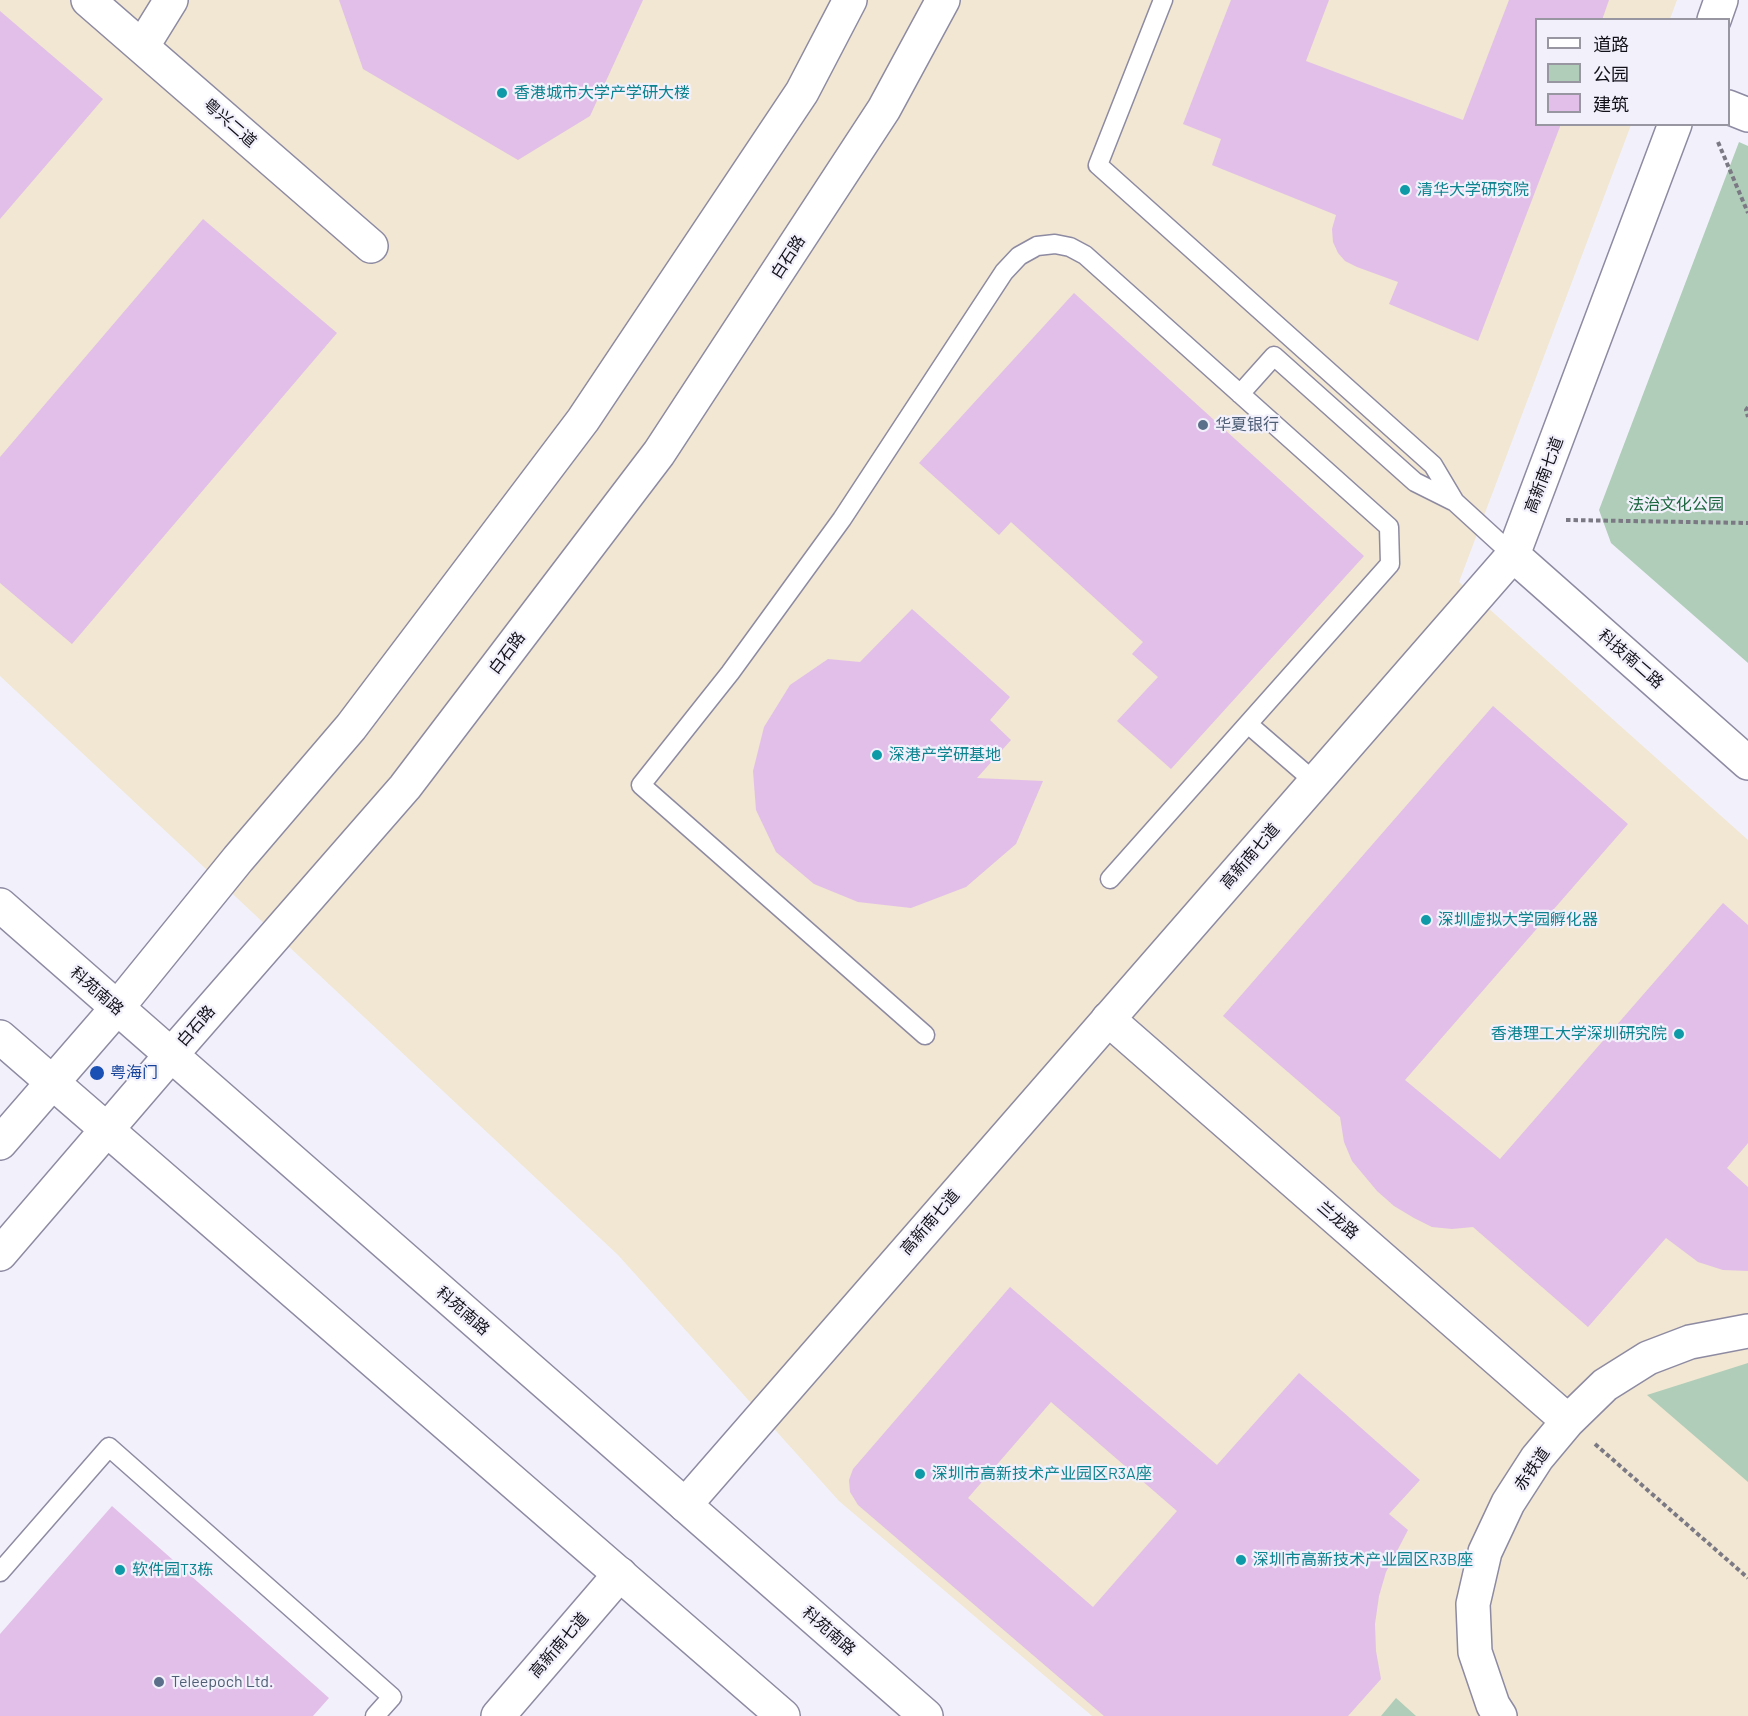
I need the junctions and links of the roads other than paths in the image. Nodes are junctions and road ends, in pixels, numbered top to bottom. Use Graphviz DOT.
graph roads {
  1 [pos="88,0"];
  2 [pos="171,0"];
  3 [pos="850,0"];
  4 [pos="944,0"];
  5 [pos="1162,0"];
  6 [pos="1721,0"];
  7 [pos="1715,18"];
  8 [pos="142,47"];
  9 [pos="1748,115"];
  10 [pos="1730,119"];
  11 [pos="1674,126"];
  12 [pos="371,246"];
  13 [pos="1240,393"];
  14 [pos="1455,502"];
  15 [pos="1513,555"];
  16 [pos="1248,724"];
  17 [pos="1748,763"];
  18 [pos="1315,782"];
  19 [pos="1110,879"];
  20 [pos="0,905"];
  21 [pos="117,1008"];
  22 [pos="1108,1019"];
  23 [pos="925,1035"];
  24 [pos="0,1037"];
  25 [pos="171,1055"];
  26 [pos="52,1082"];
  27 [pos="107,1130"];
  28 [pos="0,1143"];
  29 [pos="0,1254"];
  30 [pos="1748,1331"];
  31 [pos="1568,1421"];
  32 [pos="685,1504"];
  33 [pos="0,1572"];
  34 [pos="620,1574"];
  35 [pos="375,1716"];
  36 [pos="498,1716"];
  37 [pos="783,1716"];
  38 [pos="926,1716"];
  39 [pos="1500,1716"];
  1 -- 8 [label="main road, 粤兴二道"];
  2 -- 8 [label="main road"];
  3 -- 21 [label="main road"];
  4 -- 25 [label="main road, 白石路"];
  5 -- 14 [label="lane"];
  6 -- 7 [label="main road"];
  8 -- 12 [label="main road, 粤兴二道"];
  9 -- 10 [label="main road"];
  11 -- 15 [label="main road, 高新南七道"];
  13 -- 14 [label="lane"];
  13 -- 16 [label="lane"];
  13 -- 23 [label="lane"];
  14 -- 15 [label="lane"];
  15 -- 17 [label="main road, 科技南二路"];
  15 -- 18 [label="main road, 高新南七道"];
  16 -- 18 [label="lane"];
  16 -- 19 [label="lane"];
  18 -- 22 [label="main road, 高新南七道"];
  20 -- 21 [label="main road, 科苑南路"];
  21 -- 25 [label="main road, 科苑南路"];
  21 -- 26 [label="main road"];
  22 -- 31 [label="main road, 兰龙路"];
  22 -- 32 [label="main road, 高新南七道"];
  24 -- 26 [label="main road"];
  25 -- 27 [label="main road, 白石路"];
  25 -- 32 [label="main road, 科苑南路"];
  26 -- 27 [label="main road"];
  26 -- 28 [label="main road"];
  27 -- 29 [label="main road, 白石路"];
  27 -- 34 [label="main road"];
  30 -- 31 [label="main road, 赤铁道"];
  31 -- 39 [label="main road, 赤铁道"];
  32 -- 38 [label="main road, 科苑南路"];
  33 -- 35 [label="lane"];
  34 -- 36 [label="main road, 高新南七道"];
  34 -- 37 [label="main road"];
}
